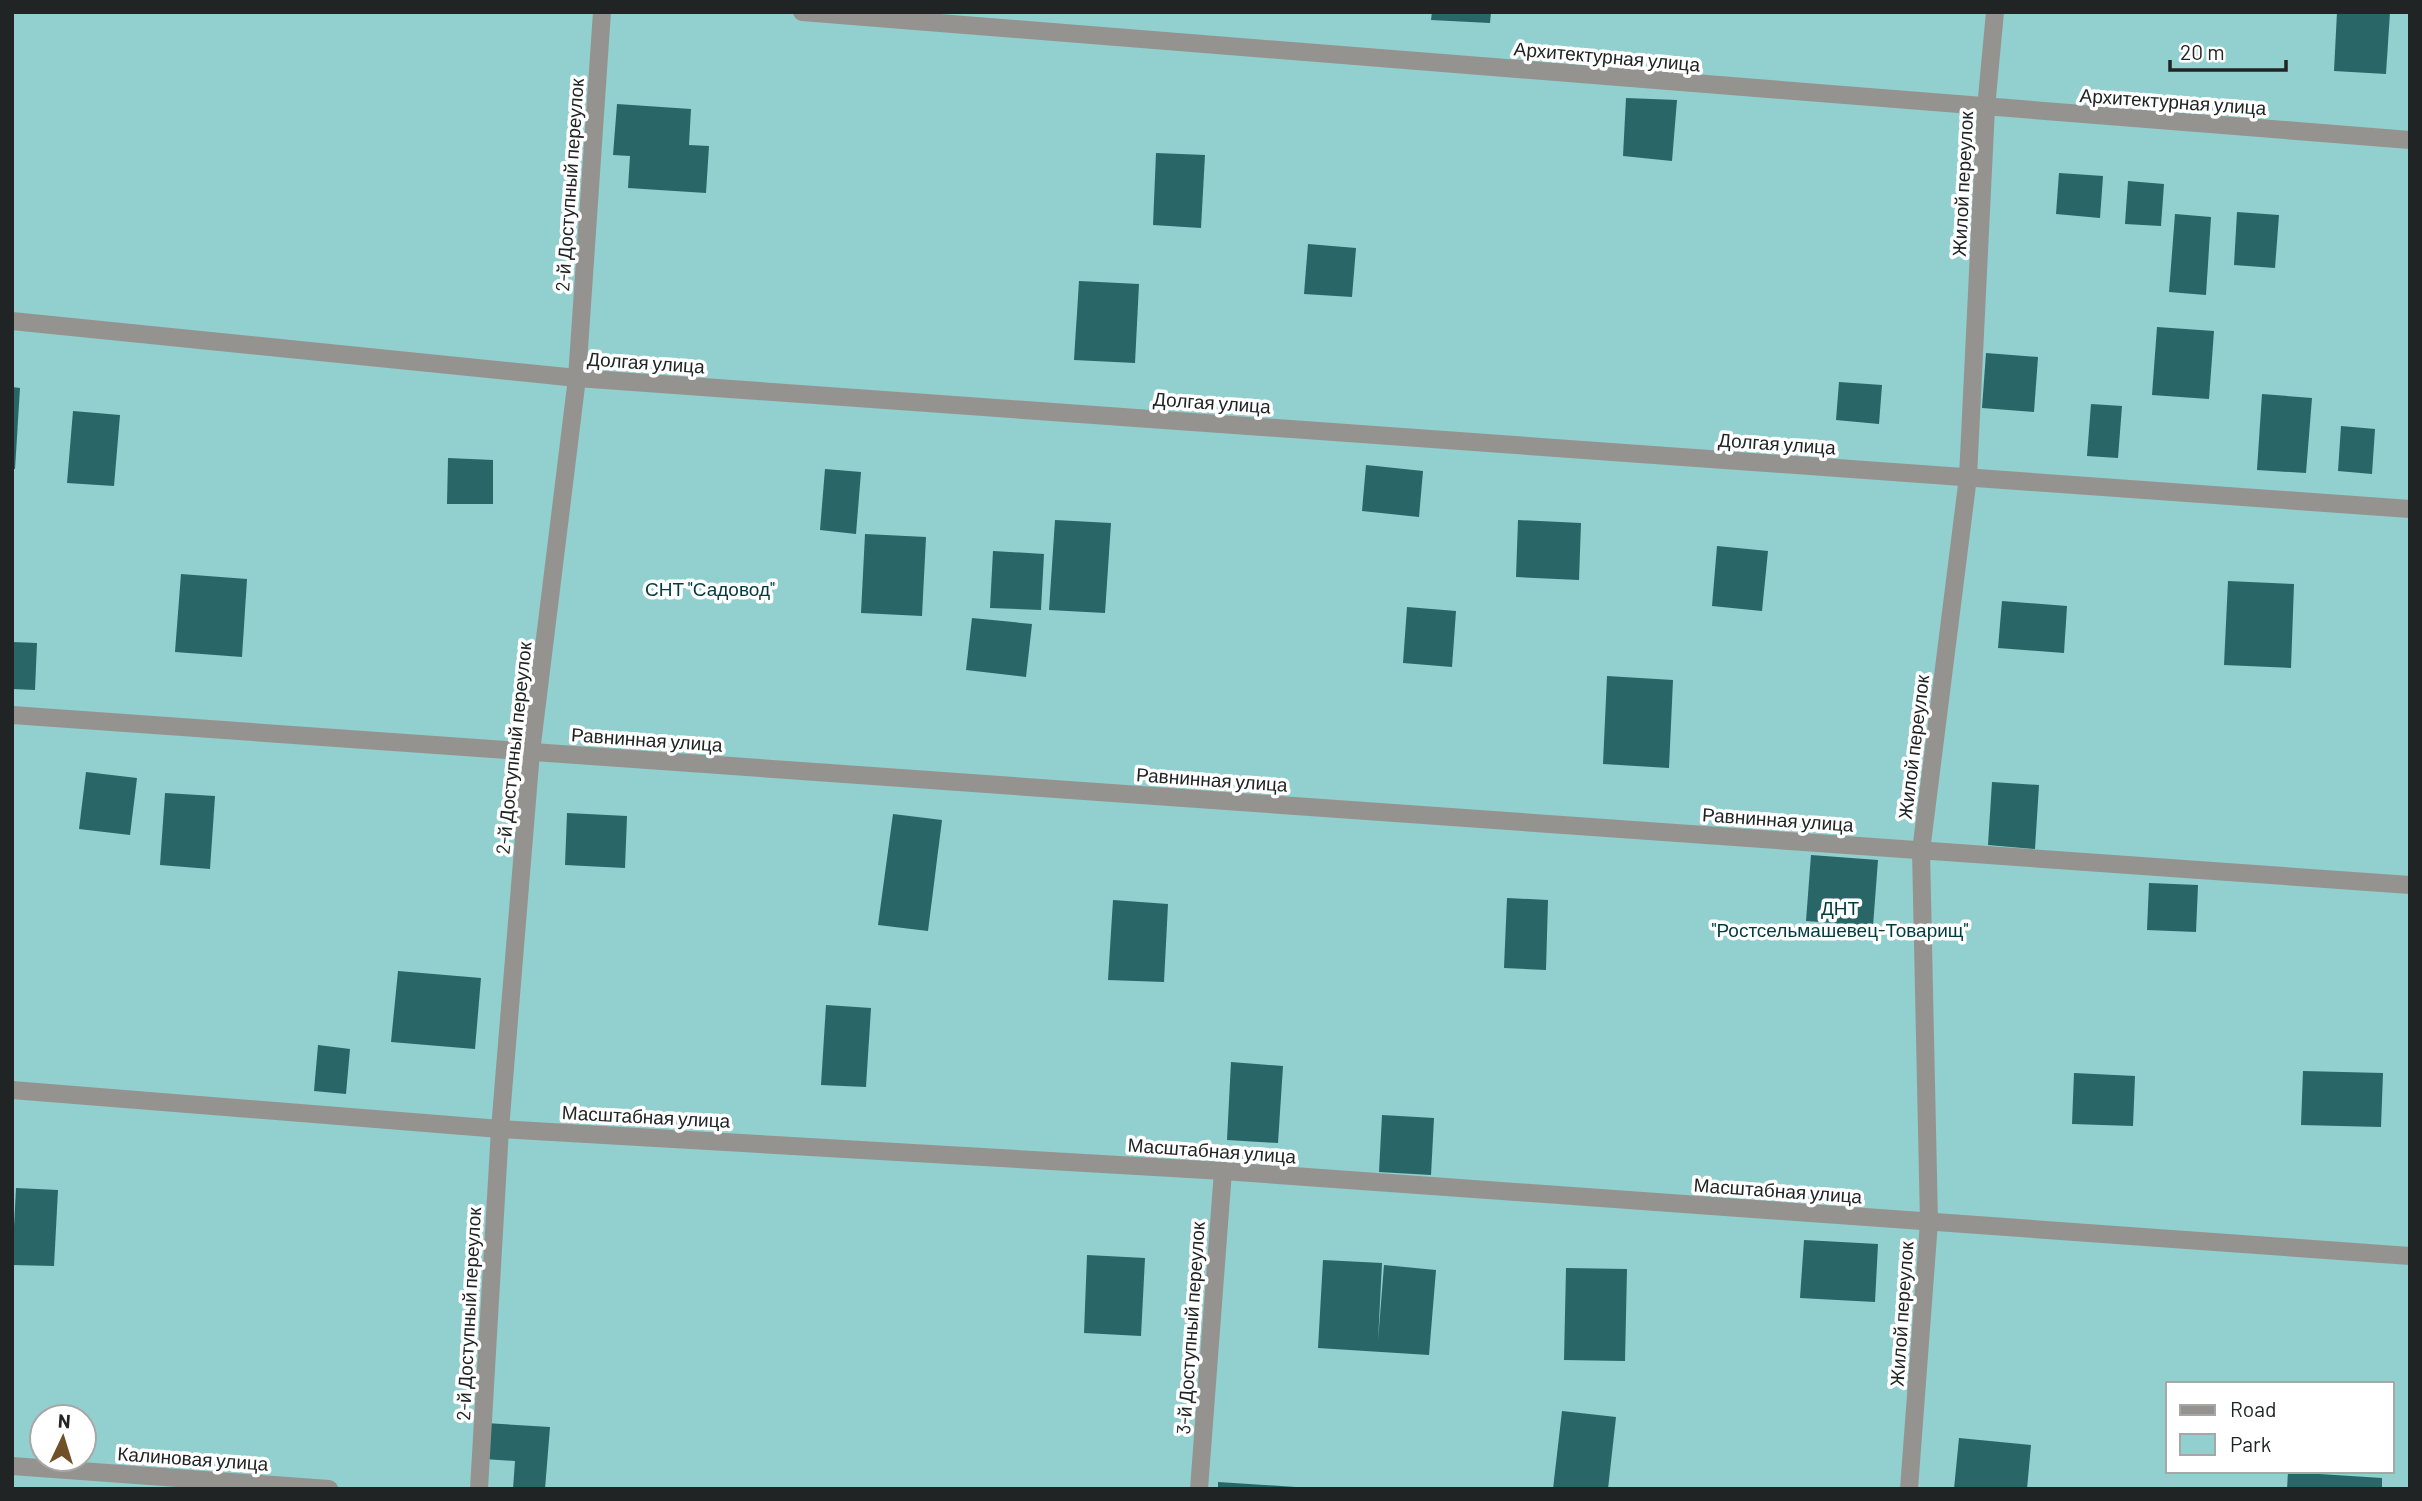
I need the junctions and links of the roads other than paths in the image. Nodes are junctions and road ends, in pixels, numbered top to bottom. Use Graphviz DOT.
graph roads {
  1 [pos="602,12"];
  2 [pos="802,12"];
  3 [pos="1995,12"];
  4 [pos="1986,108"];
  5 [pos="2410,140"];
  6 [pos="12,321"];
  7 [pos="578,378"];
  8 [pos="1968,477"];
  9 [pos="2410,509"];
  10 [pos="12,715"];
  11 [pos="531,752"];
  12 [pos="1921,850"];
  13 [pos="2410,885"];
  14 [pos="12,1090"];
  15 [pos="500,1129"];
  16 [pos="1223,1171"];
  17 [pos="1929,1222"];
  18 [pos="2410,1256"];
  19 [pos="12,1466"];
  20 [pos="329,1489"];
  21 [pos="479,1489"];
  22 [pos="1199,1489"];
  23 [pos="1909,1489"];
  1 -- 7 [label="lane, 2-й Доступный переулок"];
  2 -- 4 [label="lane, Архитектурная улица"];
  3 -- 4 [label="lane, Жилой переулок"];
  4 -- 5 [label="lane, Архитектурная улица"];
  4 -- 8 [label="lane, Жилой переулок"];
  6 -- 7 [label="lane, Долгая улица"];
  7 -- 8 [label="lane, Долгая улица"];
  7 -- 11 [label="lane, 2-й Доступный переулок"];
  8 -- 9 [label="lane, Долгая улица"];
  8 -- 12 [label="lane, Жилой переулок"];
  10 -- 11 [label="lane, Равнинная улица"];
  11 -- 12 [label="lane, Равнинная улица"];
  11 -- 15 [label="lane, 2-й Доступный переулок"];
  12 -- 13 [label="lane, Равнинная улица"];
  12 -- 17 [label="lane, Жилой переулок"];
  14 -- 15 [label="lane, Масштабная улица"];
  15 -- 16 [label="lane, Масштабная улица"];
  15 -- 21 [label="lane, 2-й Доступный переулок"];
  16 -- 17 [label="lane, Масштабная улица"];
  16 -- 22 [label="lane, 3-й Доступный переулок"];
  17 -- 18 [label="lane, Масштабная улица"];
  17 -- 23 [label="lane, Жилой переулок"];
  19 -- 20 [label="lane, Калиновая улица"];
}
